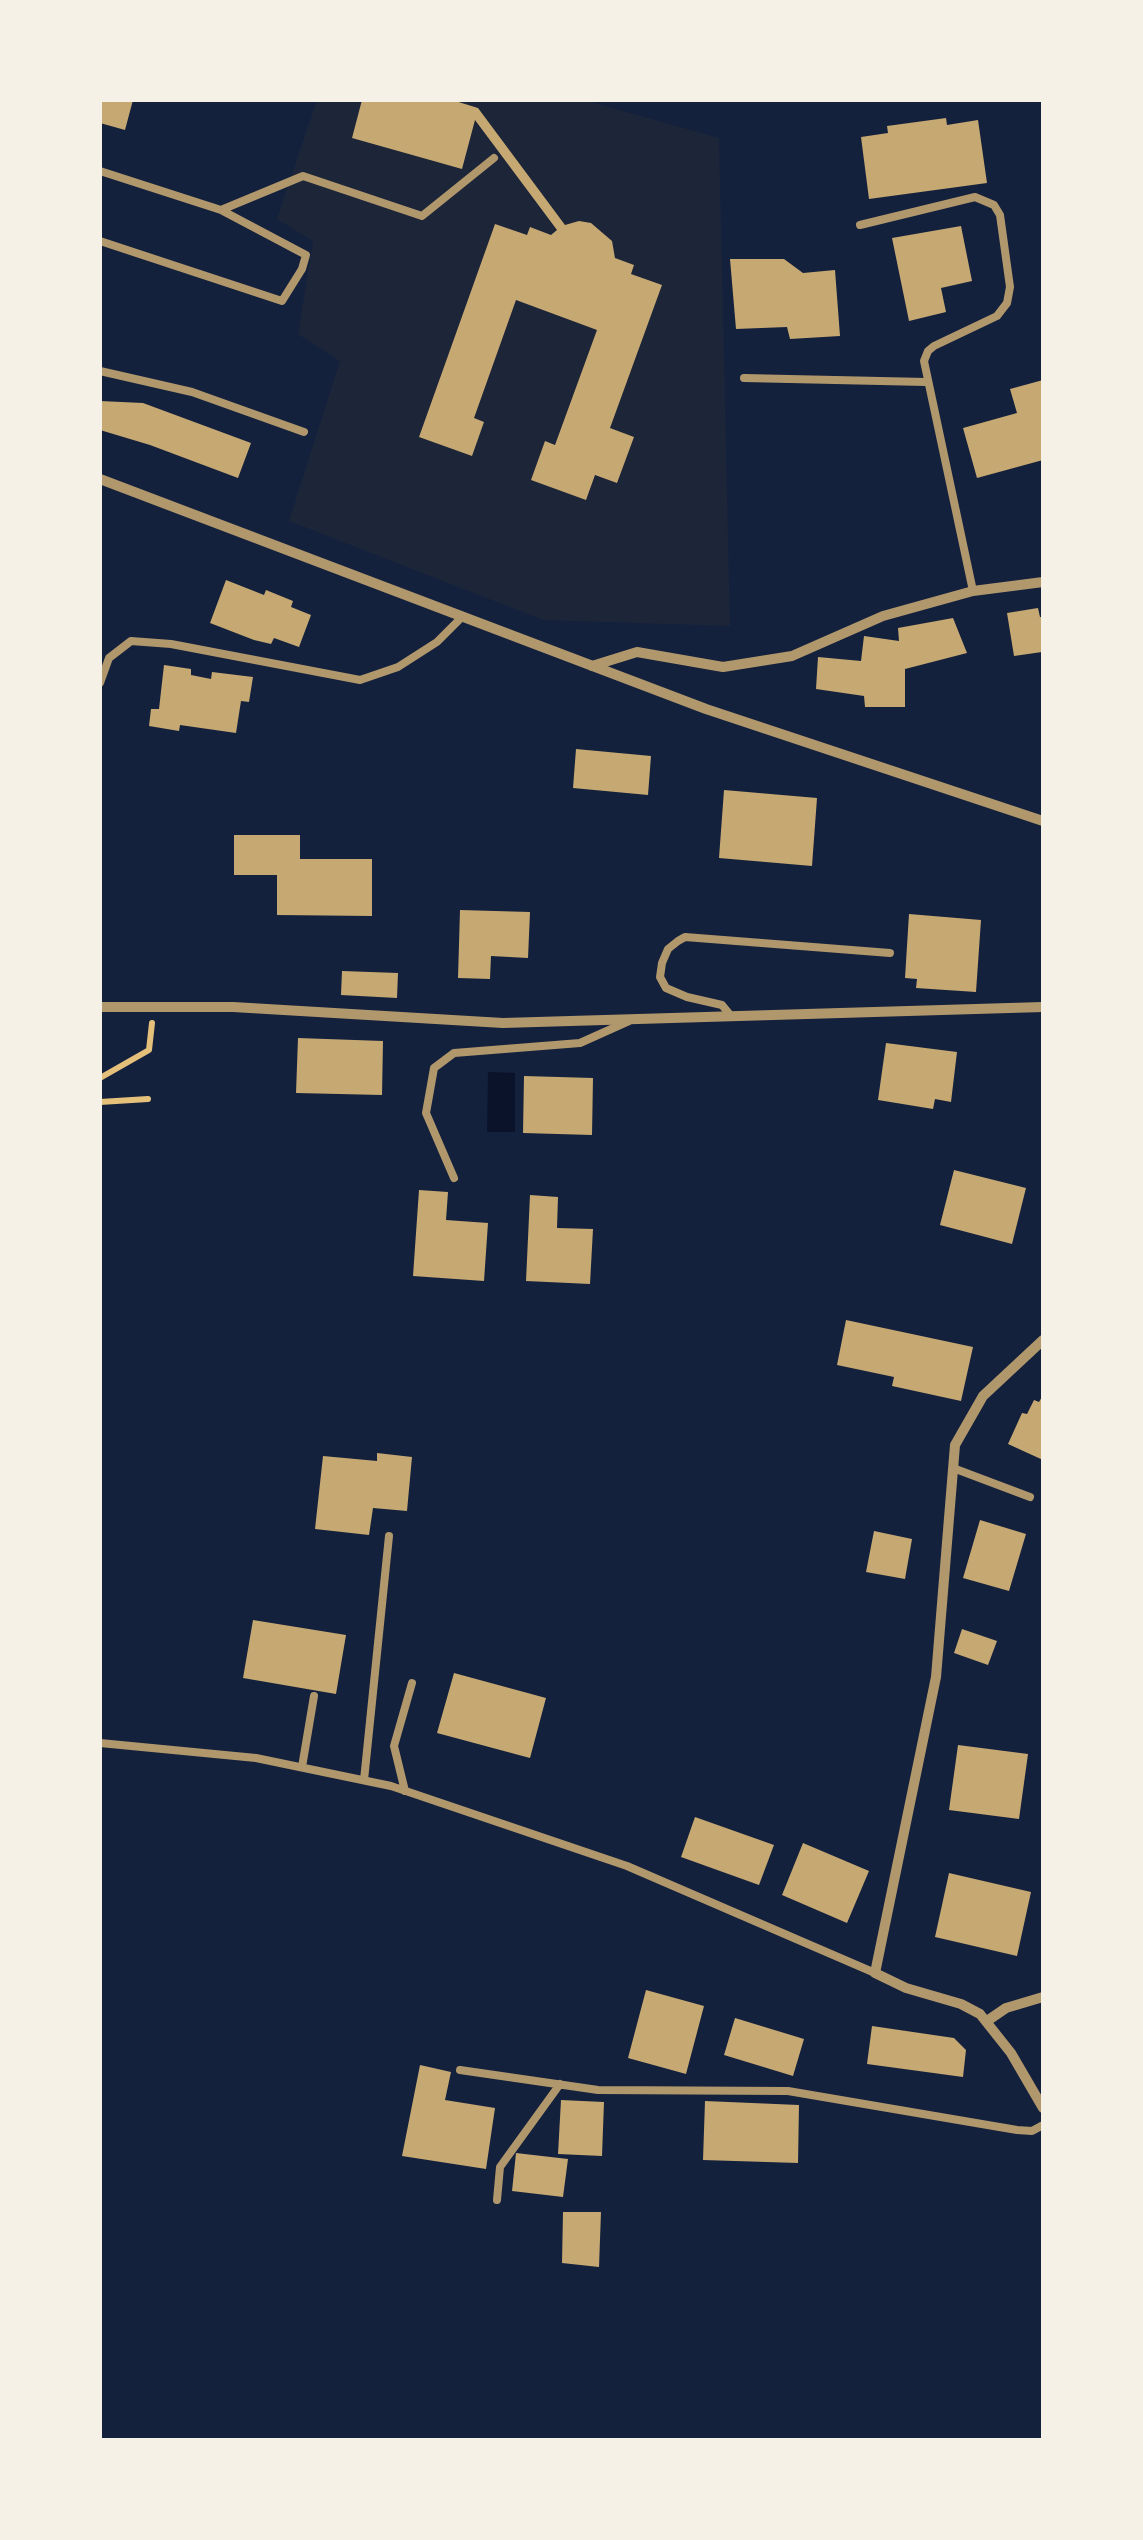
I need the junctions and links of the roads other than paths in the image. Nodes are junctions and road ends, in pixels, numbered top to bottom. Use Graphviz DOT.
graph roads {
  1 [pos="494,158"];
  2 [pos="100,171"];
  3 [pos="221,210"];
  4 [pos="860,226"];
  5 [pos="100,241"];
  6 [pos="100,371"];
  7 [pos="744,378"];
  8 [pos="926,382"];
  9 [pos="304,432"];
  10 [pos="100,478"];
  11 [pos="1043,582"];
  12 [pos="973,591"];
  13 [pos="461,618"];
  14 [pos="591,666"];
  15 [pos="100,683"];
  16 [pos="1043,822"];
  17 [pos="890,953"];
  18 [pos="100,1007"];
  19 [pos="1043,1007"];
  20 [pos="731,1016"];
  21 [pos="634,1019"];
  22 [pos="454,1178"];
  23 [pos="1043,1340"];
  24 [pos="953,1468"];
  25 [pos="1030,1497"];
  26 [pos="389,1536"];
  27 [pos="412,1682"];
  28 [pos="314,1696"];
  29 [pos="100,1743"];
  30 [pos="302,1767"];
  31 [pos="364,1780"];
  32 [pos="405,1791"];
  33 [pos="875,1973"];
  34 [pos="1043,1997"];
  35 [pos="987,2021"];
  36 [pos="460,2070"];
  37 [pos="560,2084"];
  38 [pos="1043,2108"];
  39 [pos="1043,2125"];
  40 [pos="496,2200"];
  1 -- 3 [label="lane"];
  2 -- 3 [label="lane"];
  3 -- 5 [label="lane"];
  4 -- 8 [label="lane"];
  6 -- 9 [label="lane"];
  7 -- 8 [label="lane"];
  8 -- 12 [label="lane"];
  10 -- 13 [label="street"];
  11 -- 12 [label="street"];
  12 -- 14 [label="street"];
  13 -- 14 [label="street"];
  13 -- 15 [label="lane"];
  14 -- 16 [label="street"];
  17 -- 20 [label="lane"];
  18 -- 21 [label="street"];
  19 -- 20 [label="street"];
  20 -- 21 [label="street"];
  21 -- 22 [label="lane"];
  23 -- 24 [label="street"];
  24 -- 25 [label="lane"];
  24 -- 33 [label="street"];
  26 -- 31 [label="lane"];
  27 -- 32 [label="lane"];
  28 -- 30 [label="lane"];
  29 -- 30 [label="lane"];
  30 -- 31 [label="lane"];
  31 -- 32 [label="lane"];
  32 -- 33 [label="lane"];
  33 -- 35 [label="street"];
  34 -- 35 [label="street"];
  35 -- 38 [label="street"];
  36 -- 37 [label="lane"];
  37 -- 39 [label="lane"];
  37 -- 40 [label="lane"];
}
